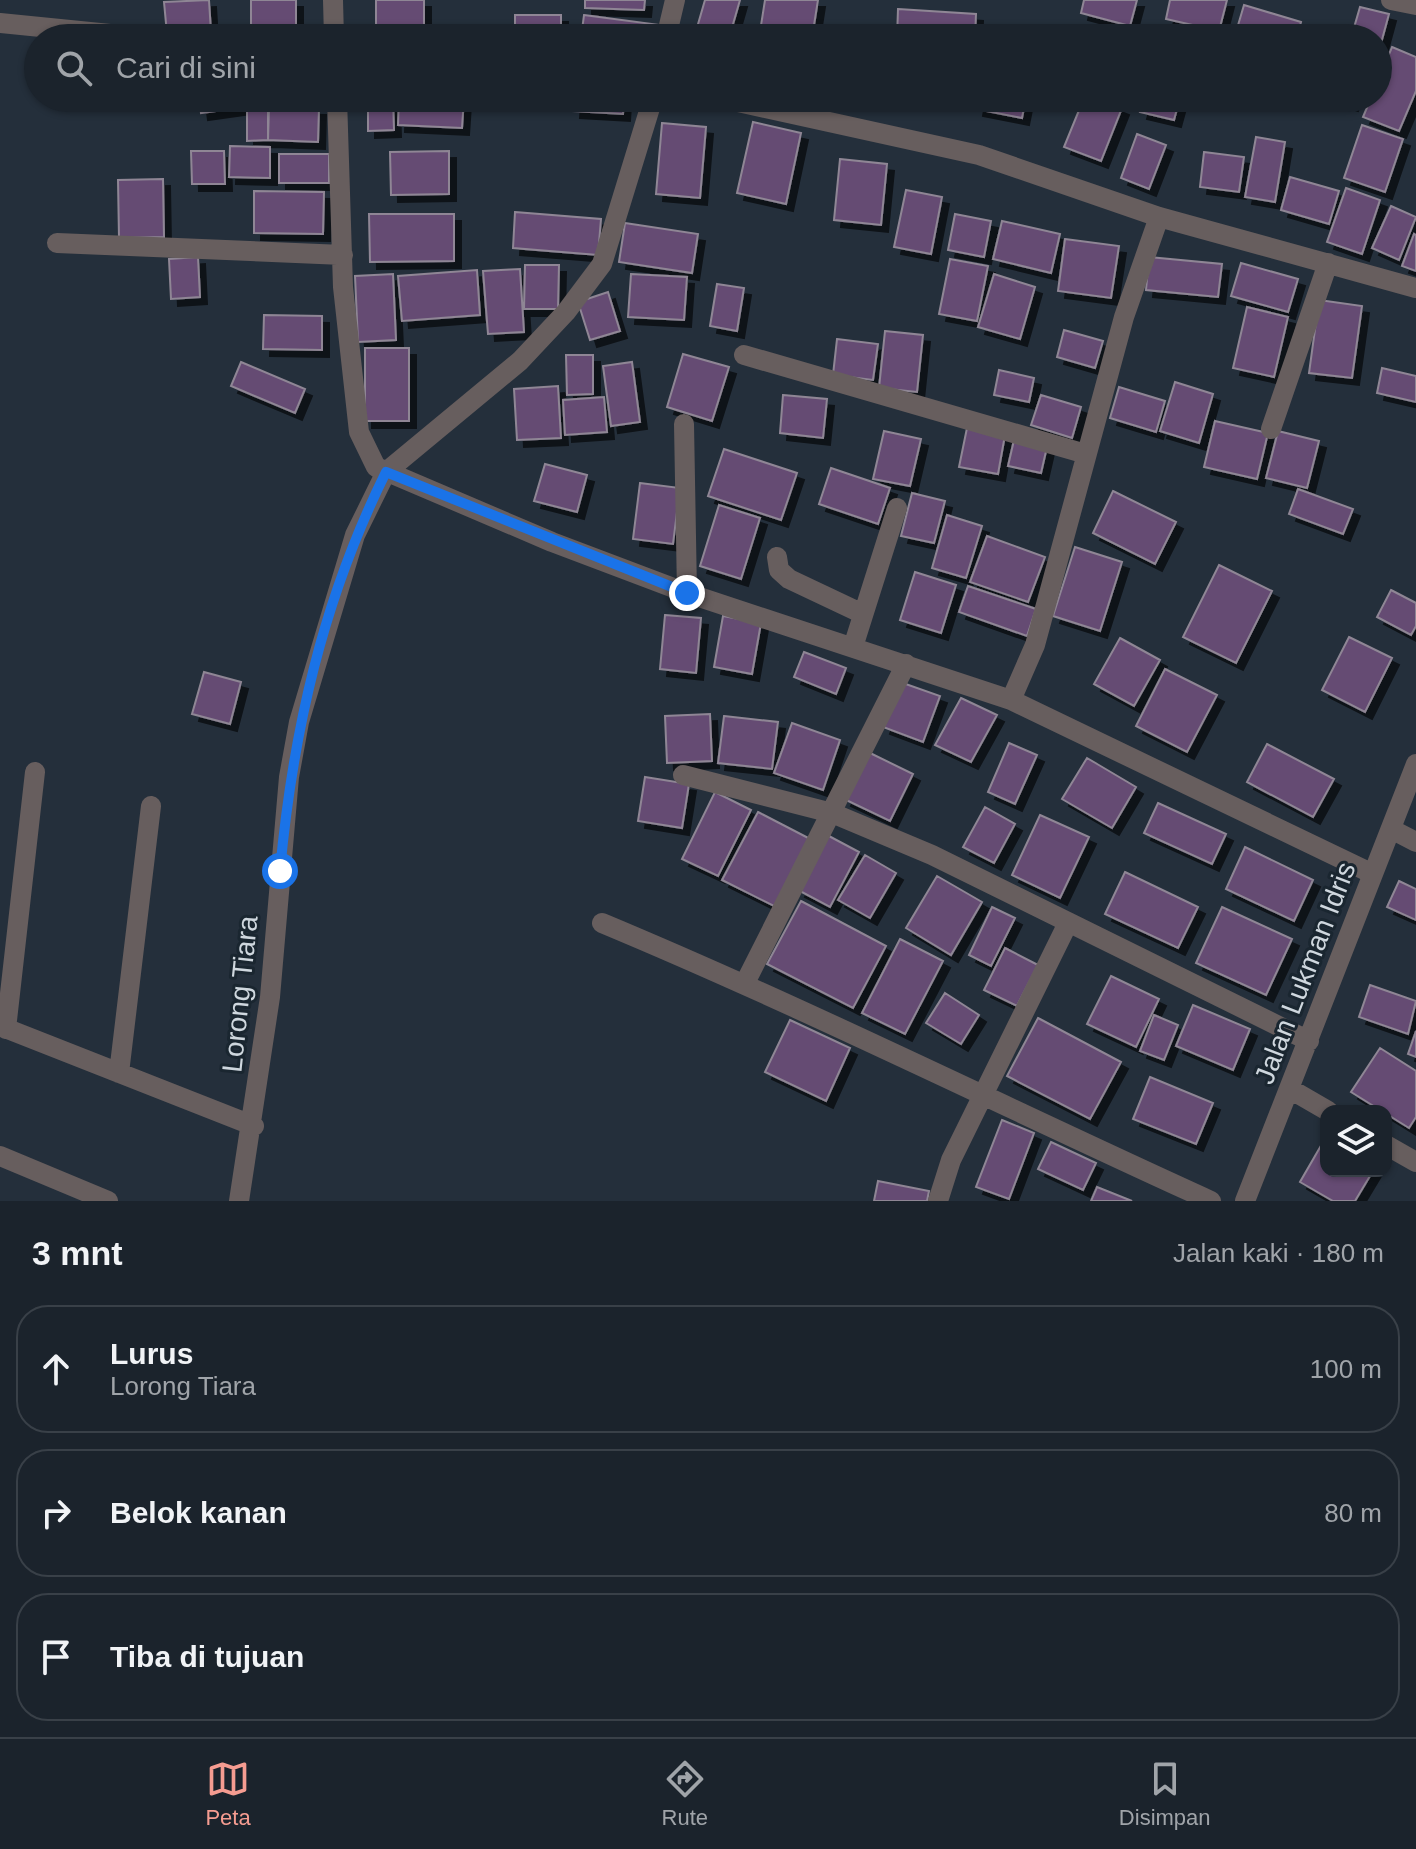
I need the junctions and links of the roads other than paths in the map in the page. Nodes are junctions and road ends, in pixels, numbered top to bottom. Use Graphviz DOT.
graph roads {
  1 [pos="333,0"];
  2 [pos="675,0"];
  3 [pos="1391,0"];
  4 [pos="1416,5"];
  5 [pos="0,23"];
  6 [pos="334,24"];
  7 [pos="669,24"];
  8 [pos="24,25"];
  9 [pos="338,112"];
  10 [pos="649,112"];
  11 [pos="784,112"];
  12 [pos="1159,217"];
  13 [pos="57,243"];
  14 [pos="343,255"];
  15 [pos="1328,263"];
  16 [pos="1416,288"];
  17 [pos="744,355"];
  18 [pos="684,424"];
  19 [pos="1271,429"];
  20 [pos="1086,454"];
  21 [pos="386,472"];
  22 [pos="897,508"];
  23 [pos="777,557"];
  24 [pos="687,593"];
  25 [pos="863,614"];
  26 [pos="853,647"];
  27 [pos="906,664"];
  28 [pos="1011,700"];
  29 [pos="1416,764"];
  30 [pos="35,772"];
  31 [pos="683,775"];
  32 [pos="151,806"];
  33 [pos="832,813"];
  34 [pos="1391,829"];
  35 [pos="1416,842"];
  36 [pos="1373,874"];
  37 [pos="602,923"];
  38 [pos="1068,923"];
  39 [pos="745,983"];
  40 [pos="3,1028"];
  41 [pos="1309,1041"];
  42 [pos="119,1073"];
  43 [pos="1290,1089"];
  44 [pos="981,1097"];
  45 [pos="1320,1106"];
  46 [pos="254,1126"];
  47 [pos="1392,1148"];
  48 [pos="0,1156"];
  49 [pos="1416,1162"];
  50 [pos="103,1200"];
  51 [pos="239,1201"];
  52 [pos="938,1201"];
  53 [pos="1211,1201"];
  54 [pos="1245,1201"];
  1 -- 6 [label="street"];
  2 -- 7 [label="street"];
  3 -- 4 [label="street"];
  5 -- 8 [label="street"];
  9 -- 14 [label="street"];
  10 -- 21 [label="street"];
  11 -- 12 [label="street"];
  12 -- 15 [label="street"];
  12 -- 20 [label="street"];
  13 -- 14 [label="street"];
  14 -- 21 [label="street"];
  15 -- 16 [label="street"];
  15 -- 19 [label="street"];
  17 -- 20 [label="street"];
  18 -- 24 [label="street"];
  20 -- 28 [label="street"];
  21 -- 24 [label="street"];
  21 -- 46 [label="street, Lorong Tiara"];
  22 -- 25 [label="street"];
  23 -- 25 [label="street"];
  24 -- 26 [label="street"];
  25 -- 26 [label="street"];
  26 -- 27 [label="street"];
  27 -- 28 [label="street"];
  27 -- 33 [label="street"];
  28 -- 36 [label="street"];
  29 -- 34 [label="street, Jalan Lukman Idris"];
  30 -- 40 [label="street"];
  31 -- 33 [label="street"];
  32 -- 42 [label="street"];
  33 -- 38 [label="street"];
  33 -- 39 [label="street"];
  34 -- 35 [label="street"];
  34 -- 36 [label="street, Jalan Lukman Idris"];
  36 -- 41 [label="street, Jalan Lukman Idris"];
  37 -- 39 [label="street"];
  38 -- 41 [label="street"];
  38 -- 44 [label="street"];
  39 -- 44 [label="street"];
  40 -- 42 [label="street"];
  41 -- 43 [label="street, Jalan Lukman Idris"];
  42 -- 46 [label="street"];
  43 -- 45 [label="street"];
  43 -- 54 [label="street, Jalan Lukman Idris"];
  44 -- 52 [label="street"];
  44 -- 53 [label="street"];
  46 -- 51 [label="street, Lorong Tiara"];
  47 -- 49 [label="street"];
  48 -- 50 [label="street"];
}
